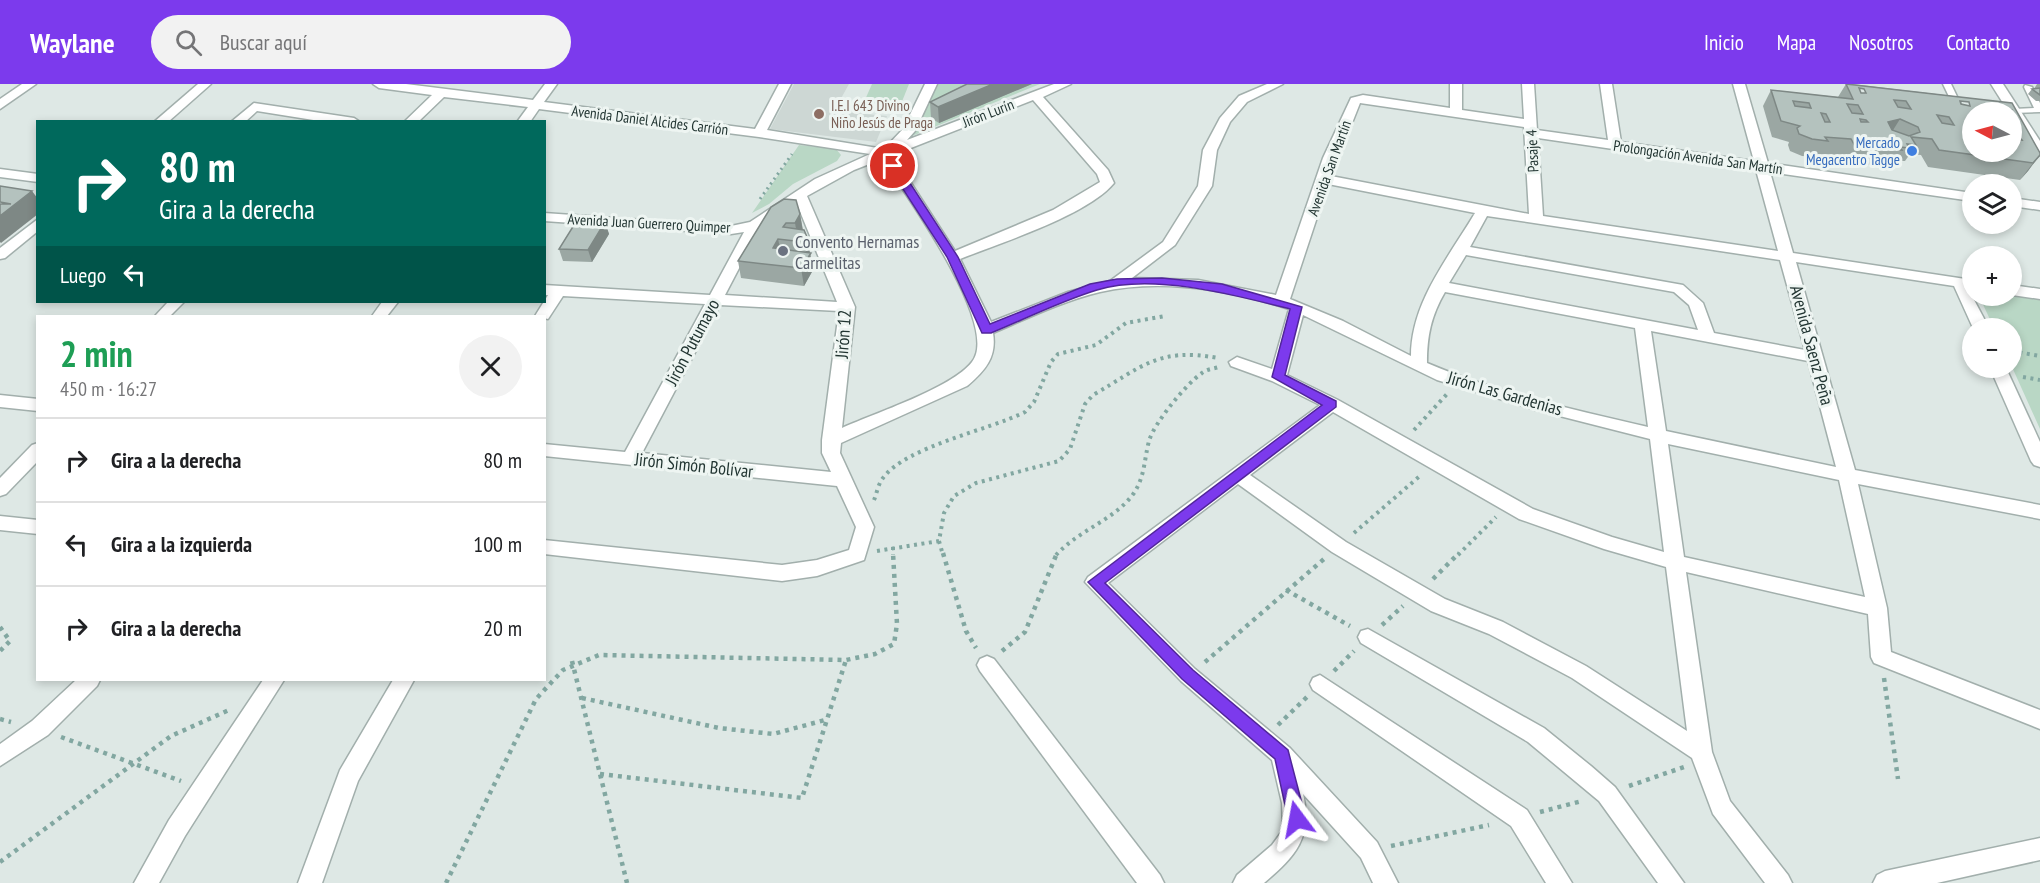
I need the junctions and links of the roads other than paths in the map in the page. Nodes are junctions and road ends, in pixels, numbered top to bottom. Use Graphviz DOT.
graph roads {
  1 [pos="30,84"];
  2 [pos="205,84"];
  3 [pos="383,84"];
  4 [pos="551,84"];
  5 [pos="785,84"];
  6 [pos="931,84"];
  7 [pos="1065,84"];
  8 [pos="1276,84"];
  9 [pos="1456,84"];
  10 [pos="1528,84"];
  11 [pos="1606,84"];
  12 [pos="1739,84"];
  13 [pos="1947,84"];
  14 [pos="1997,84"];
  15 [pos="2023,86"];
  16 [pos="2040,87"];
  17 [pos="441,93"];
  18 [pos="1035,95"];
  19 [pos="2008,102"];
  20 [pos="0,105"];
  21 [pos="534,106"];
  22 [pos="1959,109"];
  23 [pos="2022,111"];
  24 [pos="1456,113"];
  25 [pos="162,120"];
  26 [pos="239,120"];
  27 [pos="341,120"];
  28 [pos="412,120"];
  29 [pos="524,120"];
  30 [pos="2022,123"];
  31 [pos="1531,128"];
  32 [pos="759,133"];
  33 [pos="1615,145"];
  34 [pos="2040,151"];
  35 [pos="885,153"];
  36 [pos="1762,166"];
  37 [pos="0,173"];
  38 [pos="36,178"];
  39 [pos="1324,179"];
  40 [pos="800,195"];
  41 [pos="1962,195"];
  42 [pos="2022,203"];
  43 [pos="2040,206"];
  44 [pos="1483,211"];
  45 [pos="546,217"];
  46 [pos="1536,218"];
  47 [pos="36,225"];
  48 [pos="753,226"];
  49 [pos="1459,249"];
  50 [pos="0,255"];
  51 [pos="1787,256"];
  52 [pos="952,257"];
  53 [pos="1117,282"];
  54 [pos="1962,282"];
  55 [pos="1438,286"];
  56 [pos="552,290"];
  57 [pos="2022,291"];
  58 [pos="2040,294"];
  59 [pos="715,299"];
  60 [pos="175,303"];
  61 [pos="389,303"];
  62 [pos="1289,304"];
  63 [pos="847,307"];
  64 [pos="163,315"];
  65 [pos="380,315"];
  66 [pos="543,315"];
  67 [pos="1643,327"];
  68 [pos="986,330"];
  69 [pos="1708,338"];
  70 [pos="1815,357"];
  71 [pos="1237,362"];
  72 [pos="1419,365"];
  73 [pos="1278,377"];
  74 [pos="2003,378"];
  75 [pos="0,401"];
  76 [pos="1332,404"];
  77 [pos="36,405"];
  78 [pos="1657,434"];
  79 [pos="831,440"];
  80 [pos="546,450"];
  81 [pos="36,451"];
  82 [pos="630,459"];
  83 [pos="2040,461"];
  84 [pos="1847,474"];
  85 [pos="1239,476"];
  86 [pos="844,480"];
  87 [pos="0,489"];
  88 [pos="2040,512"];
  89 [pos="0,523"];
  90 [pos="36,527"];
  91 [pos="546,547"];
  92 [pos="1674,560"];
  93 [pos="1877,608"];
  94 [pos="1368,637"];
  95 [pos="987,665"];
  96 [pos="89,681"];
  97 [pos="272,681"];
  98 [pos="403,681"];
  99 [pos="1320,684"];
  100 [pos="2040,720"];
  101 [pos="1701,752"];
  102 [pos="1282,755"];
  103 [pos="0,756"];
  104 [pos="2040,849"];
  105 [pos="146,883"];
  106 [pos="310,883"];
  107 [pos="1152,883"];
  108 [pos="1245,883"];
  109 [pos="1386,883"];
  110 [pos="1560,883"];
  111 [pos="1672,883"];
  112 [pos="1780,883"];
  113 [pos="1885,883"];
  1 -- 20 [label="street"];
  2 -- 25 [label="street"];
  3 -- 17 [label="street, Avenida Daniel Alcides Carrión"];
  4 -- 21 [label="street"];
  5 -- 32 [label="street"];
  6 -- 35 [label="street"];
  7 -- 18 [label="street, Jirón Lurín"];
  8 -- 53 [label="street"];
  9 -- 24 [label="street"];
  10 -- 31 [label="street, Pasaje 4"];
  11 -- 33 [label="street"];
  12 -- 36 [label="street, Avenida Saenz Peña"];
  13 -- 22 [label="lane"];
  14 -- 19 [label="street"];
  15 -- 16 [label="lane"];
  15 -- 23 [label="lane"];
  17 -- 21 [label="street, Avenida Daniel Alcides Carrión"];
  17 -- 28 [label="street"];
  18 -- 35 [label="street, Jirón Lurín"];
  18 -- 52 [label="street"];
  21 -- 29 [label="street"];
  21 -- 32 [label="street, Avenida Daniel Alcides Carrión"];
  24 -- 31 [label="street, Avenida San Martín"];
  24 -- 39 [label="street, Avenida San Martín"];
  26 -- 27 [label="street"];
  30 -- 34 [label="street"];
  31 -- 33 [label="street, Prolongación Avenida San Martín"];
  31 -- 46 [label="street, Pasaje 4"];
  32 -- 35 [label="street, Avenida Daniel Alcides Carrión"];
  33 -- 36 [label="street, Prolongación Avenida San Martín"];
  35 -- 40 [label="street, Jirón Lurín"];
  35 -- 52 [label="street"];
  36 -- 41 [label="street, Prolongación Avenida San Martín"];
  36 -- 51 [label="street, Avenida Saenz Peña"];
  37 -- 38 [label="street"];
  39 -- 44 [label="street"];
  39 -- 62 [label="street, Avenida San Martín"];
  40 -- 48 [label="street, Jirón Lurín"];
  40 -- 63 [label="street, Jirón 12"];
  42 -- 43 [label="street"];
  44 -- 46 [label="street"];
  44 -- 49 [label="street"];
  45 -- 48 [label="street, Avenida Juan Guerrero Quimper"];
  46 -- 51 [label="street"];
  47 -- 50 [label="street"];
  48 -- 59 [label="street, Jirón Putumayo"];
  49 -- 55 [label="street"];
  49 -- 69 [label="street"];
  51 -- 54 [label="street"];
  51 -- 70 [label="street, Avenida Saenz Peña"];
  52 -- 68 [label="street"];
  53 -- 62 [label="street, Jirón Las Gardenias"];
  53 -- 68 [label="street, Jirón Las Gardenias"];
  55 -- 67 [label="street"];
  55 -- 72 [label="street"];
  56 -- 59 [label="street"];
  56 -- 66 [label="street"];
  57 -- 58 [label="street"];
  59 -- 63 [label="street"];
  59 -- 82 [label="street, Jirón Putumayo"];
  60 -- 64 [label="street"];
  61 -- 65 [label="street"];
  62 -- 72 [label="street, Jirón Las Gardenias"];
  62 -- 73 [label="street, Avenida San Martín"];
  63 -- 79 [label="street, Jirón 12"];
  67 -- 69 [label="street"];
  67 -- 78 [label="street"];
  68 -- 79 [label="street"];
  69 -- 70 [label="street"];
  70 -- 84 [label="street, Avenida Saenz Peña"];
  71 -- 73 [label="street"];
  72 -- 78 [label="street, Jirón Las Gardenias"];
  73 -- 76 [label="street"];
  74 -- 83 [label="street"];
  75 -- 77 [label="street"];
  76 -- 85 [label="street"];
  76 -- 92 [label="street"];
  78 -- 84 [label="street, Jirón Las Gardenias"];
  78 -- 92 [label="street"];
  79 -- 86 [label="street, Jirón 12"];
  80 -- 82 [label="street, Jirón Simón Bolívar"];
  81 -- 87 [label="street"];
  82 -- 86 [label="street, Jirón Simón Bolívar"];
  84 -- 88 [label="street, Jirón Las Gardenias"];
  84 -- 93 [label="street, Avenida Saenz Peña"];
  85 -- 101 [label="street"];
  85 -- 102 [label="street"];
  86 -- 91 [label="street, Jirón 12"];
  89 -- 90 [label="street"];
  92 -- 93 [label="street"];
  92 -- 101 [label="street"];
  93 -- 100 [label="street, Avenida Saenz Peña"];
  94 -- 111 [label="street"];
  95 -- 107 [label="street"];
  96 -- 103 [label="street"];
  97 -- 105 [label="street"];
  98 -- 106 [label="street"];
  99 -- 110 [label="street"];
  101 -- 112 [label="street"];
  102 -- 108 [label="street"];
  102 -- 109 [label="street"];
  104 -- 113 [label="street"];
}
